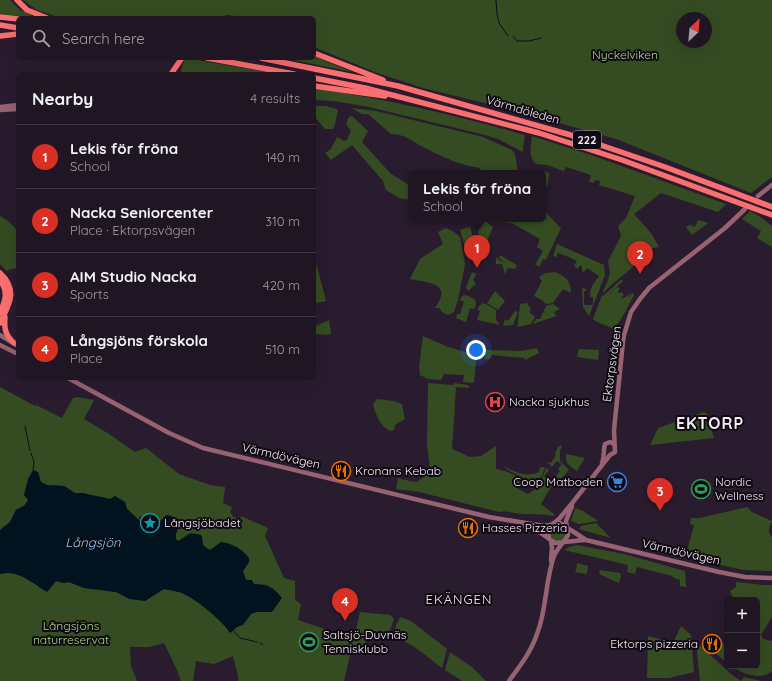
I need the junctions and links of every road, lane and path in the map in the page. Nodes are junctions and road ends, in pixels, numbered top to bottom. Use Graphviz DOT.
graph roads {
  1 [pos="16,0"];
  2 [pos="42,16"];
  3 [pos="0,17"];
  4 [pos="16,20"];
  5 [pos="0,25"];
  6 [pos="16,28"];
  7 [pos="16,34"];
  8 [pos="0,36"];
  9 [pos="316,54"];
  10 [pos="181,60"];
  11 [pos="218,60"];
  12 [pos="271,60"];
  13 [pos="172,72"];
  14 [pos="283,72"];
  15 [pos="316,78"];
  16 [pos="316,86"];
  17 [pos="398,86"];
  18 [pos="409,100"];
  19 [pos="16,105"];
  20 [pos="0,107"];
  21 [pos="16,109"];
  22 [pos="0,110"];
  23 [pos="772,185"];
  24 [pos="758,196"];
  25 [pos="772,207"];
  26 [pos="745,209"];
  27 [pos="772,216"];
  28 [pos="0,273"];
  29 [pos="0,280"];
  30 [pos="2,306"];
  31 [pos="2,313"];
  32 [pos="0,322"];
  33 [pos="0,335"];
  34 [pos="0,345"];
  35 [pos="16,345"];
  36 [pos="16,353"];
  37 [pos="72,380"];
  38 [pos="614,430"];
  39 [pos="607,443"];
  40 [pos="614,444"];
  41 [pos="604,452"];
  42 [pos="610,455"];
  43 [pos="600,468"];
  44 [pos="573,502"];
  45 [pos="503,520"];
  46 [pos="552,524"];
  47 [pos="566,528"];
  48 [pos="550,540"];
  49 [pos="586,540"];
  50 [pos="563,542"];
  51 [pos="550,570"];
  52 [pos="772,578"];
  53 [pos="509,681"];
  1 -- 2 [label="highway"];
  3 -- 4 [label="highway"];
  5 -- 6 [label="highway"];
  7 -- 8 [label="highway"];
  9 -- 17 [label="highway"];
  10 -- 13 [label="highway"];
  11 -- 14 [label="highway"];
  12 -- 17 [label="highway, Värmdöleden / 222"];
  15 -- 18 [label="highway, Värmdöleden / 222"];
  16 -- 18 [label="highway"];
  17 -- 25 [label="highway, Värmdöleden / 222"];
  18 -- 27 [label="highway, Värmdöleden / 222"];
  19 -- 20 [label="main road"];
  21 -- 22 [label="main road"];
  23 -- 24 [label="main road"];
  26 -- 38 [label="main road, Ektorpsvägen"];
  28 -- 31 [label="highway"];
  29 -- 30 [label="highway"];
  30 -- 31 [label="highway"];
  31 -- 32 [label="highway"];
  31 -- 35 [label="highway"];
  33 -- 35 [label="main road"];
  34 -- 36 [label="main road"];
  37 -- 45 [label="main road, Värmdövägen"];
  38 -- 39 [label="main road, Ektorpsvägen"];
  38 -- 40 [label="main road, Ektorpsvägen"];
  39 -- 40 [label="main road"];
  39 -- 41 [label="main road"];
  40 -- 42 [label="main road"];
  41 -- 42 [label="main road"];
  41 -- 43 [label="main road"];
  42 -- 43 [label="main road"];
  43 -- 44 [label="main road"];
  44 -- 46 [label="main road"];
  44 -- 47 [label="main road"];
  45 -- 46 [label="main road, Värmdövägen"];
  45 -- 48 [label="main road, Värmdövägen"];
  46 -- 47 [label="main road, Värmdövägen"];
  46 -- 48 [label="main road"];
  47 -- 49 [label="main road, Värmdövägen"];
  47 -- 50 [label="main road"];
  48 -- 50 [label="main road, Värmdövägen"];
  48 -- 51 [label="main road"];
  49 -- 50 [label="main road, Värmdövägen"];
  49 -- 52 [label="main road, Värmdövägen"];
  50 -- 51 [label="main road"];
  51 -- 53 [label="main road"];
}
